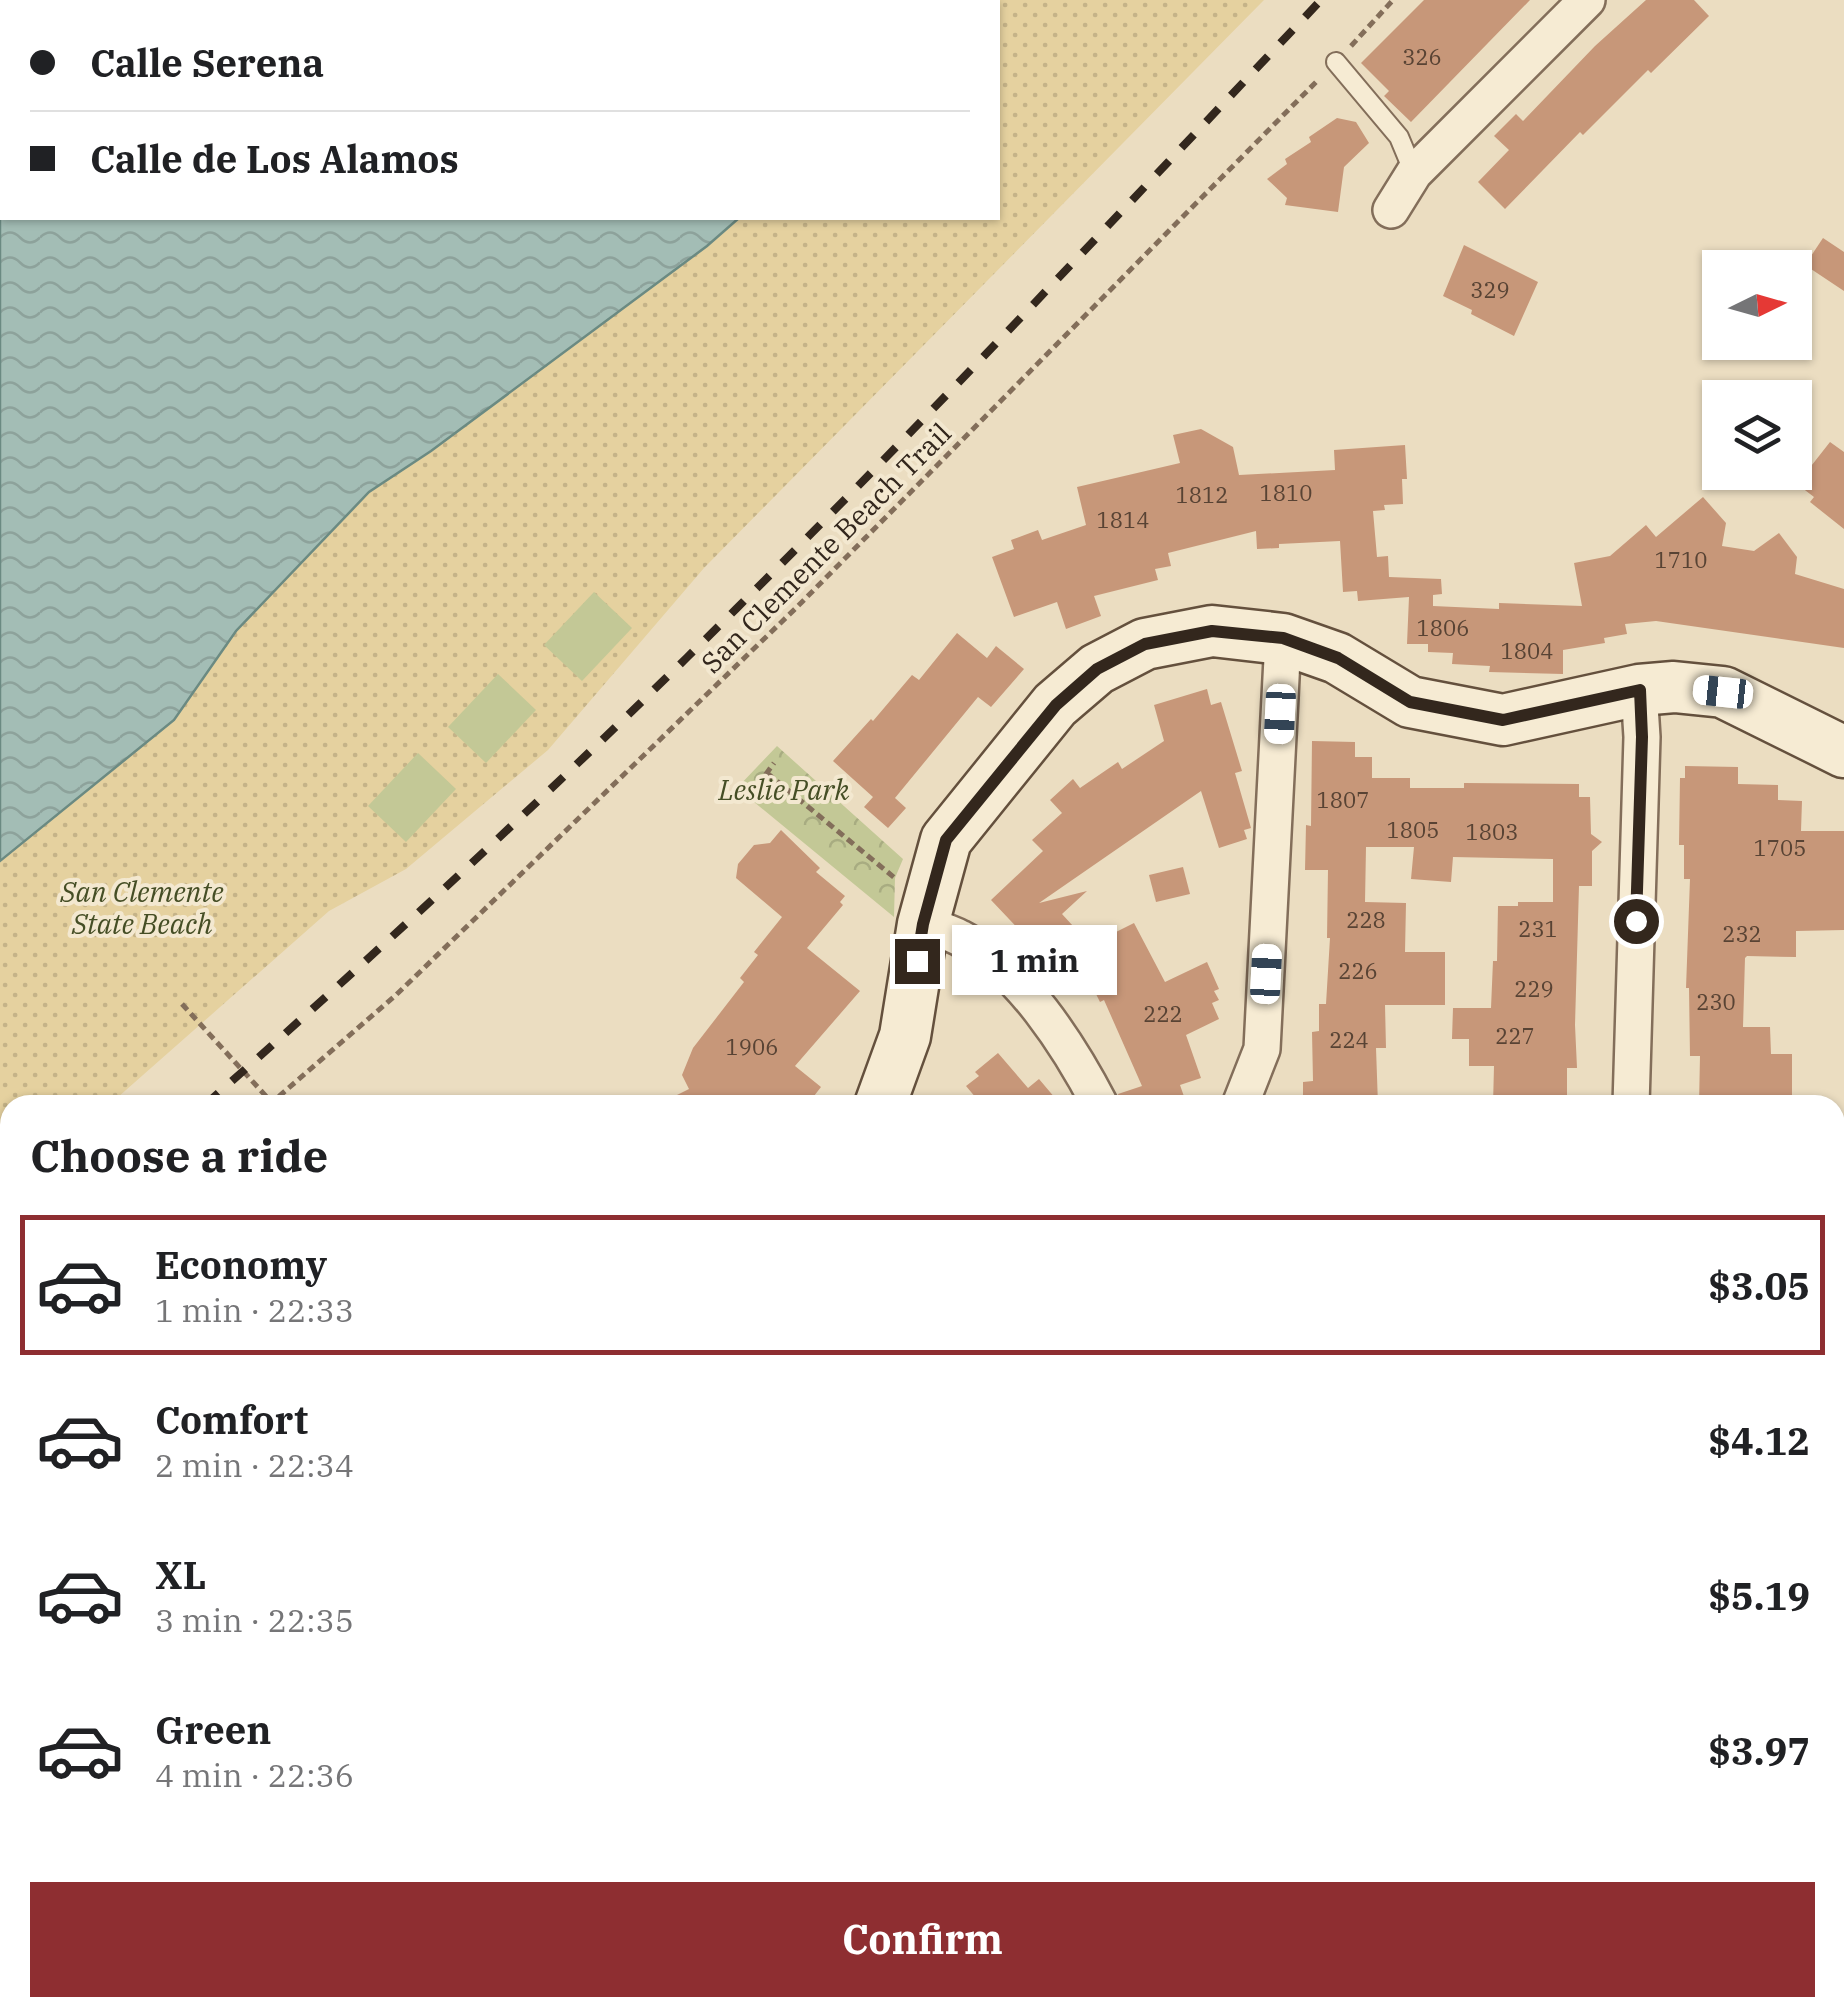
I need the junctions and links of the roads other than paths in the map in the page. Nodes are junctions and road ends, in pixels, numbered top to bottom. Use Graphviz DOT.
graph roads {
  1 [pos="1586,0"];
  2 [pos="1336,62"];
  3 [pos="1414,173"];
  4 [pos="1391,210"];
  5 [pos="1283,638"];
  6 [pos="1640,690"];
  7 [pos="1844,752"];
  8 [pos="926,914"];
  9 [pos="884,1095"];
  10 [pos="1095,1095"];
  11 [pos="1244,1095"];
  12 [pos="1631,1095"];
  1 -- 3 [label="street"];
  2 -- 3 [label="lane"];
  3 -- 4 [label="street"];
  5 -- 6 [label="street"];
  5 -- 8 [label="street"];
  5 -- 11 [label="street"];
  6 -- 7 [label="street"];
  6 -- 12 [label="street"];
  8 -- 9 [label="street"];
  8 -- 10 [label="street"];
}
